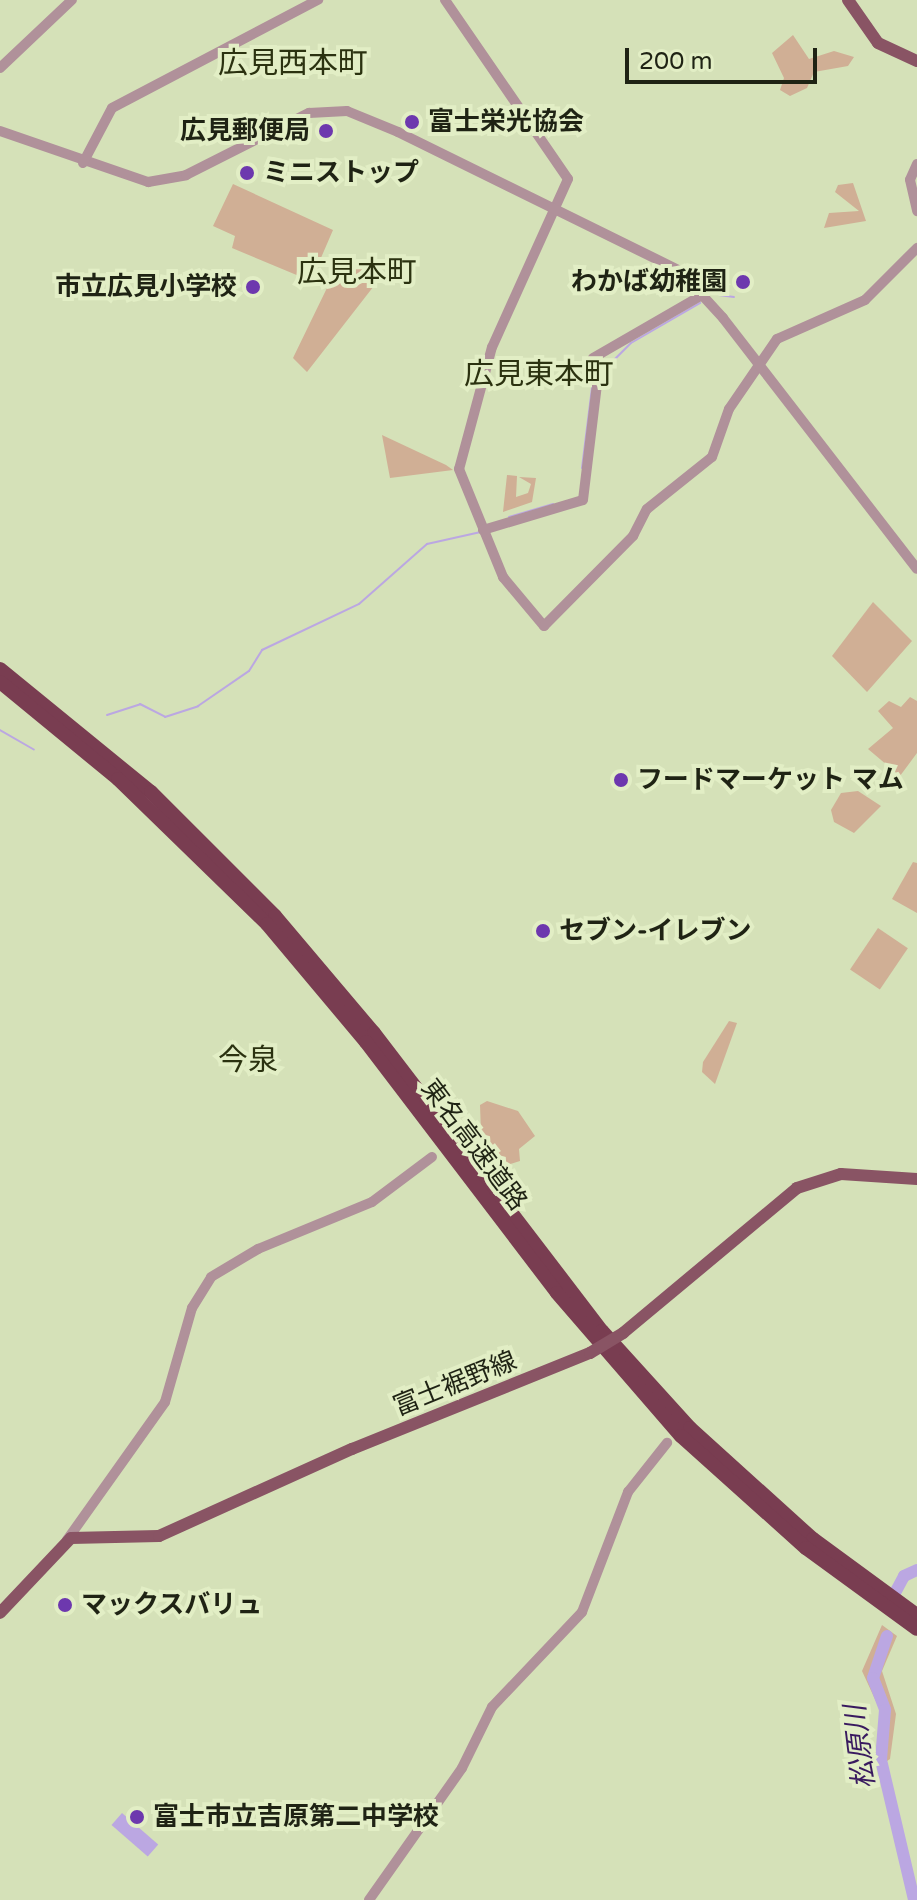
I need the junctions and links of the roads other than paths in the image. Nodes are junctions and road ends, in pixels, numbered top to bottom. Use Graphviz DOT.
graph roads {
  1 [pos="72,0"];
  2 [pos="318,0"];
  3 [pos="445,0"];
  4 [pos="848,0"];
  5 [pos="917,61"];
  6 [pos="0,68"];
  7 [pos="0,131"];
  8 [pos="83,163"];
  9 [pos="917,164"];
  10 [pos="558,209"];
  11 [pos="917,211"];
  12 [pos="917,248"];
  13 [pos="704,294"];
  14 [pos="758,363"];
  15 [pos="483,530"];
  16 [pos="917,569"];
  17 [pos="0,669"];
  18 [pos="0,682"];
  19 [pos="432,1157"];
  20 [pos="917,1179"];
  21 [pos="667,1443"];
  22 [pos="67,1540"];
  23 [pos="0,1613"];
  24 [pos="917,1615"];
  25 [pos="917,1629"];
  26 [pos="369,1900"];
  1 -- 6 [label="street"];
  2 -- 8 [label="street"];
  3 -- 10 [label="street"];
  4 -- 5 [label="main road"];
  7 -- 8 [label="street"];
  8 -- 10 [label="street"];
  9 -- 11 [label="street"];
  10 -- 13 [label="street"];
  10 -- 15 [label="street"];
  12 -- 14 [label="street"];
  13 -- 14 [label="street"];
  13 -- 15 [label="street"];
  14 -- 15 [label="street"];
  14 -- 16 [label="street"];
  17 -- 24 [label="highway, 東名高速道路"];
  18 -- 25 [label="highway, 東名高速道路"];
  19 -- 22 [label="street"];
  20 -- 22 [label="main road, 富士裾野線, bridge"];
  21 -- 26 [label="street"];
  22 -- 23 [label="main road"];
}
